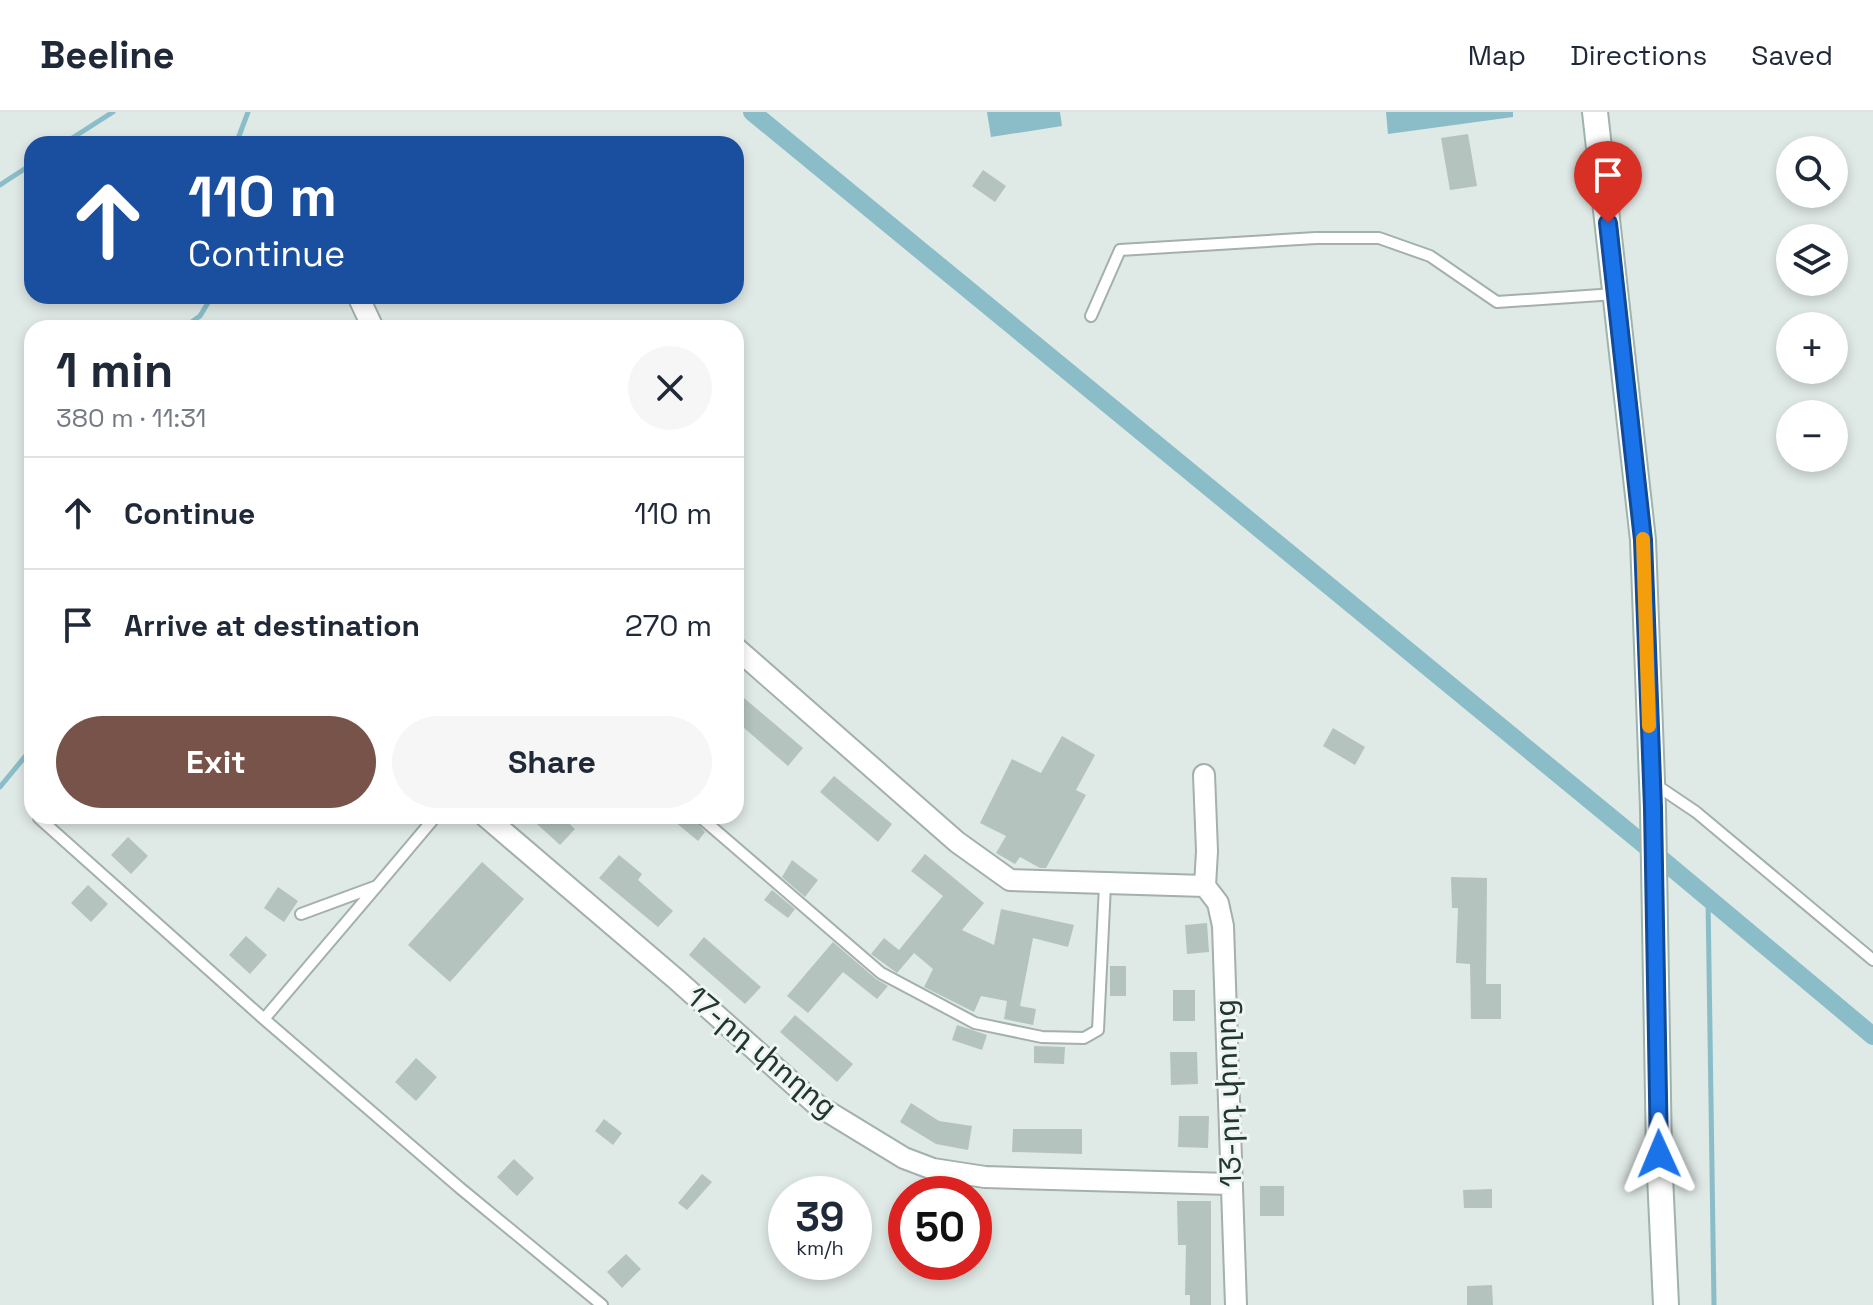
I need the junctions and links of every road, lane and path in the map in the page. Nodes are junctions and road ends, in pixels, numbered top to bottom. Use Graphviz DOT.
graph roads {
  1 [pos="1595,112"];
  2 [pos="1617,294"];
  3 [pos="1091,316"];
  4 [pos="744,655"];
  5 [pos="1204,775"];
  6 [pos="1651,782"];
  7 [pos="46,824"];
  8 [pos="429,824"];
  9 [pos="494,824"];
  10 [pos="708,824"];
  11 [pos="1105,885"];
  12 [pos="377,886"];
  13 [pos="1205,886"];
  14 [pos="301,914"];
  15 [pos="1873,960"];
  16 [pos="264,1019"];
  17 [pos="1230,1184"];
  18 [pos="602,1305"];
  19 [pos="1236,1305"];
  20 [pos="1666,1305"];
  1 -- 2 [label="main road"];
  2 -- 3 [label="lane"];
  2 -- 6 [label="main road"];
  4 -- 11 [label="street"];
  5 -- 13 [label="street"];
  6 -- 15 [label="lane"];
  6 -- 20 [label="main road"];
  7 -- 16 [label="lane"];
  8 -- 12 [label="lane"];
  9 -- 17 [label="street, 17-րդ փողոց"];
  10 -- 11 [label="lane"];
  11 -- 13 [label="street"];
  12 -- 14 [label="lane"];
  12 -- 16 [label="lane"];
  13 -- 17 [label="street, 13-րդ փողոց"];
  16 -- 18 [label="lane"];
  17 -- 19 [label="street, 13-րդ փողոց"];
}
